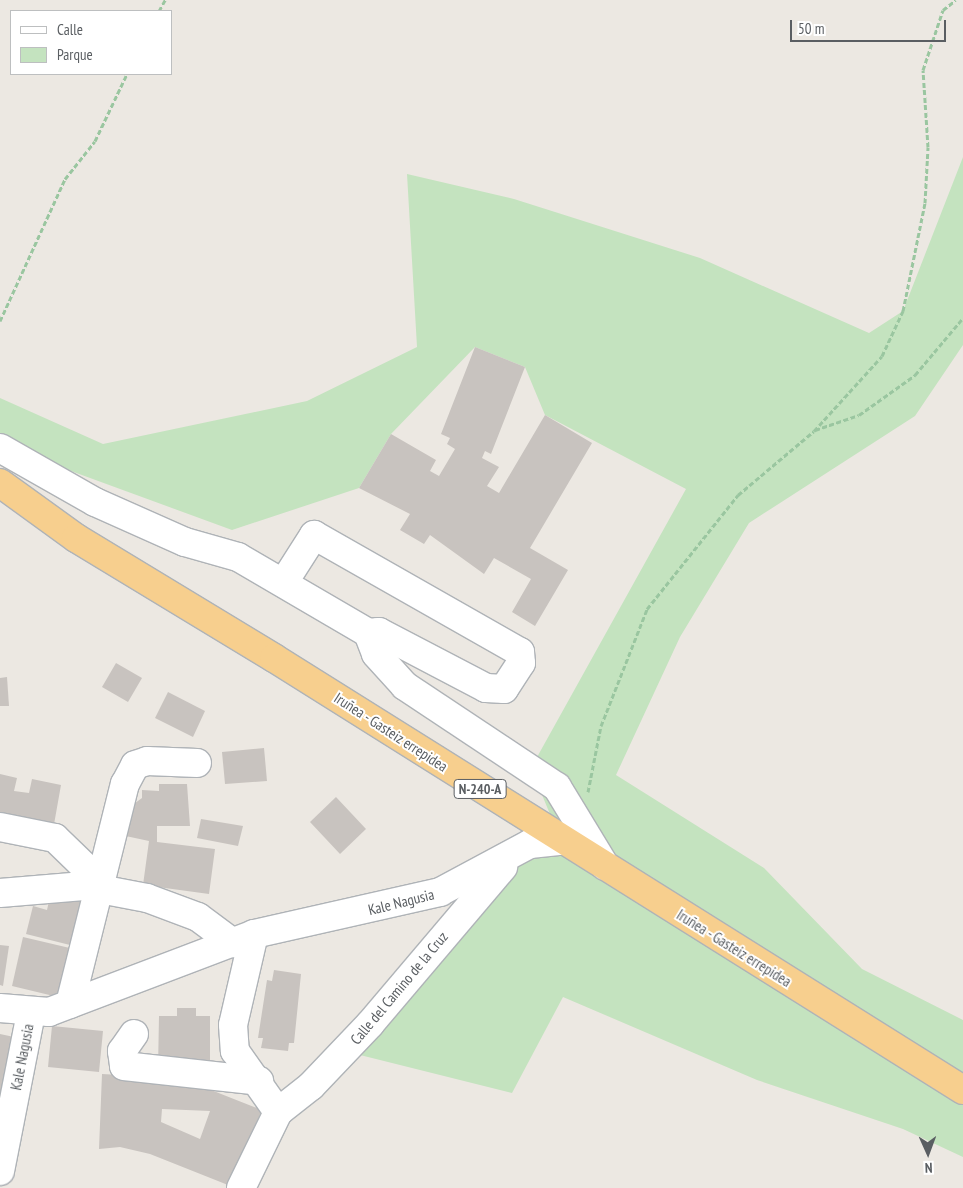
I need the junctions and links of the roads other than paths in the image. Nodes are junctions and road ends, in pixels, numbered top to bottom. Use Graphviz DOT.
graph roads {
  1 [pos="0,448"];
  2 [pos="0,483"];
  3 [pos="284,582"];
  4 [pos="368,633"];
  5 [pos="197,763"];
  6 [pos="0,827"];
  7 [pos="568,830"];
  8 [pos="512,856"];
  9 [pos="92,887"];
  10 [pos="0,893"];
  11 [pos="243,939"];
  12 [pos="70,1004"];
  13 [pos="0,1008"];
  14 [pos="31,1013"];
  15 [pos="134,1034"];
  16 [pos="259,1081"];
  17 [pos="963,1090"];
  18 [pos="278,1112"];
  19 [pos="0,1171"];
  20 [pos="241,1188"];
  1 -- 3 [label="street"];
  2 -- 7 [label="highway, Iruñea - Gasteiz errepidea / N-240-A"];
  3 -- 4 [label="street"];
  3 -- 4 [label="street"];
  4 -- 7 [label="street"];
  5 -- 9 [label="street"];
  6 -- 9 [label="street"];
  7 -- 8 [label="street, Kale Nagusia"];
  7 -- 17 [label="highway, Iruñea - Gasteiz errepidea / N-240-A"];
  8 -- 11 [label="street, Kale Nagusia"];
  8 -- 18 [label="street, Calle del Camino de la Cruz"];
  9 -- 10 [label="street"];
  9 -- 11 [label="street"];
  9 -- 12 [label="street"];
  11 -- 12 [label="street, Kale Nagusia"];
  11 -- 16 [label="street"];
  12 -- 14 [label="street, Kale Nagusia"];
  13 -- 14 [label="street"];
  14 -- 19 [label="street, Kale Nagusia"];
  15 -- 16 [label="street"];
  16 -- 18 [label="street"];
  18 -- 20 [label="street"];
}
